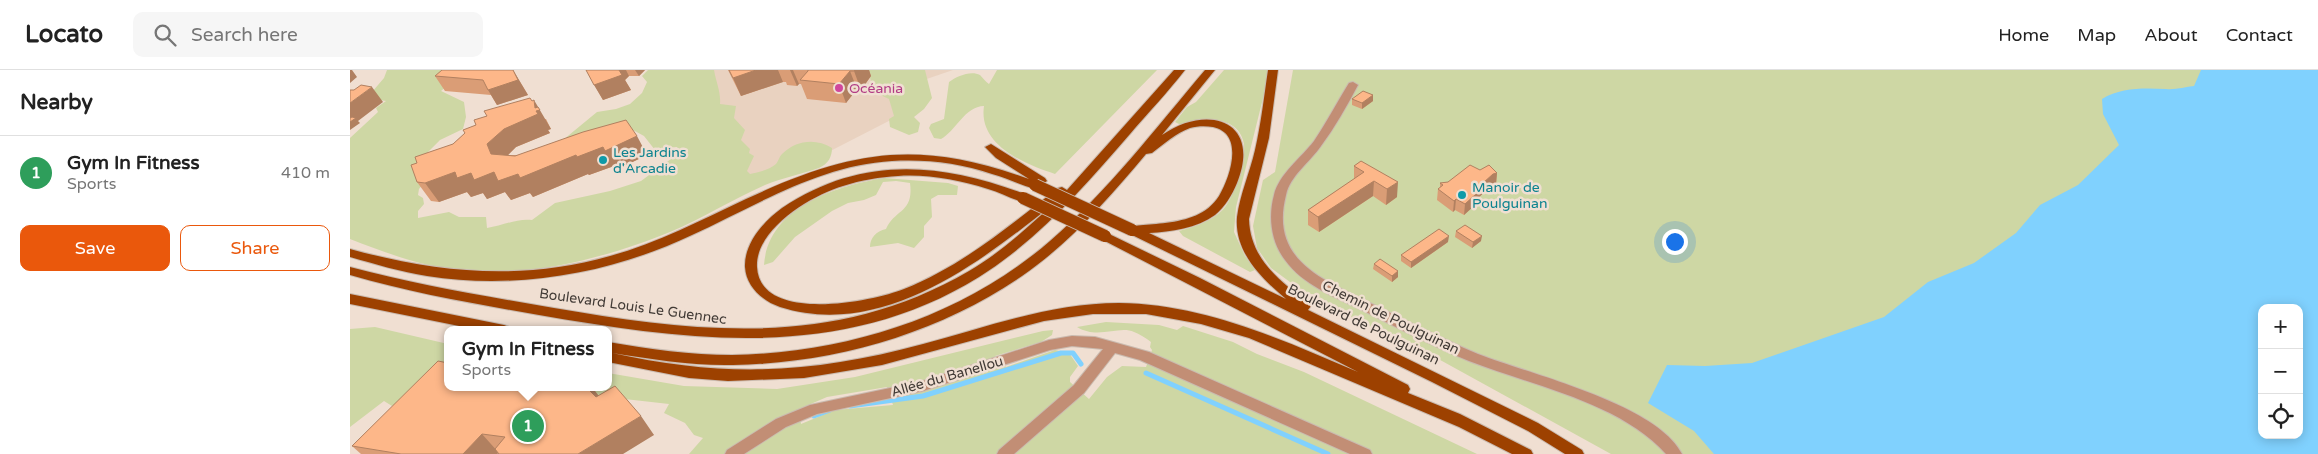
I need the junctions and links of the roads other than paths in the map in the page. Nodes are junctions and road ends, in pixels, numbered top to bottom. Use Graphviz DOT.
graph roads {
  1 [pos="1180,70"];
  2 [pos="1210,70"];
  3 [pos="1273,70"];
  4 [pos="1353,85"];
  5 [pos="991,147"];
  6 [pos="1134,161"];
  7 [pos="1092,168"];
  8 [pos="1038,183"];
  9 [pos="1132,230"];
  10 [pos="350,253"];
  11 [pos="350,271"];
  12 [pos="350,299"];
  13 [pos="1326,323"];
  14 [pos="484,326"];
  15 [pos="1112,346"];
  16 [pos="612,349"];
  17 [pos="612,358"];
  18 [pos="1462,422"];
  19 [pos="732,454"];
  20 [pos="1004,454"];
  21 [pos="1365,454"];
  22 [pos="1526,454"];
  23 [pos="1577,454"];
  24 [pos="1675,454"];
  1 -- 7 [label="main road, Boulevard Louis Le Guennec"];
  2 -- 6 [label="main road"];
  3 -- 13 [label="main road"];
  4 -- 24 [label="street, Chemin de Poulguinan"];
  5 -- 8 [label="main road"];
  6 -- 9 [label="main road"];
  6 -- 16 [label="main road"];
  7 -- 11 [label="main road, Boulevard Louis Le Guennec"];
  7 -- 18 [label="main road, bridge"];
  8 -- 9 [label="main road, Boulevard de Poulguinan, bridge"];
  8 -- 10 [label="main road, Boulevard Louis Le Guennec"];
  9 -- 13 [label="main road, Boulevard de Poulguinan"];
  12 -- 14 [label="main road"];
  13 -- 23 [label="main road, Boulevard de Poulguinan"];
  15 -- 19 [label="street, Allée du Banellou"];
  15 -- 20 [label="street"];
  15 -- 21 [label="street"];
  17 -- 18 [label="main road"];
  18 -- 22 [label="main road"];
}
